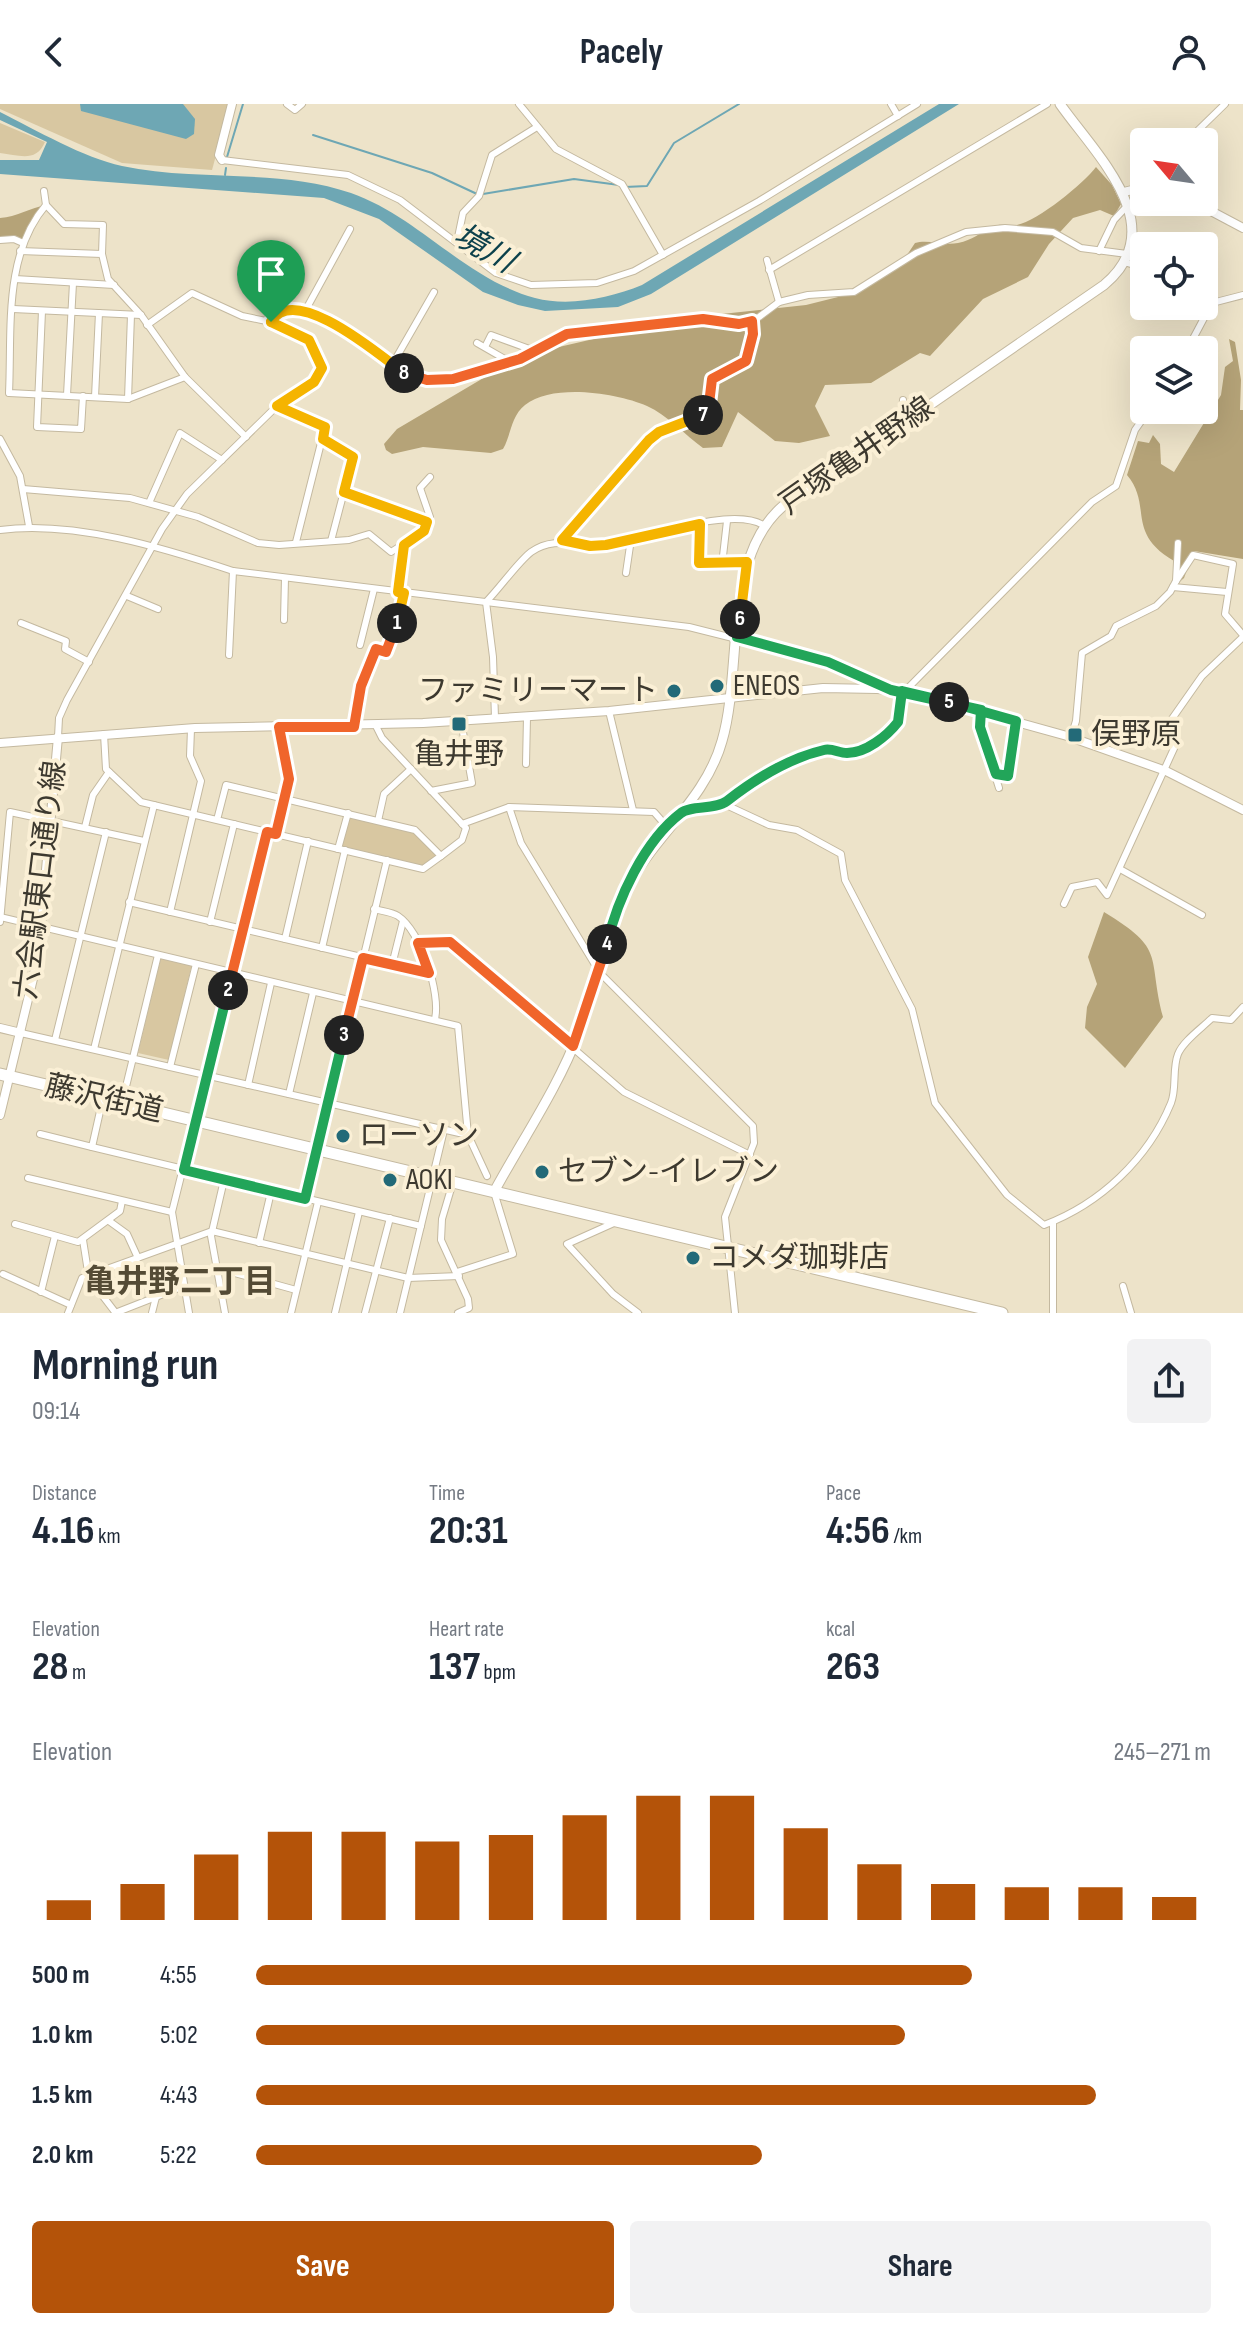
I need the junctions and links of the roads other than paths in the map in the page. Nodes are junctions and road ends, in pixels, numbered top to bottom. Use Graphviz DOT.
graph roads {
  1 [pos="232,104"];
  2 [pos="287,104"];
  3 [pos="302,104"];
  4 [pos="519,104"];
  5 [pos="891,104"];
  6 [pos="917,104"];
  7 [pos="1047,104"];
  8 [pos="1060,104"];
  9 [pos="1225,104"];
  10 [pos="898,116"];
  11 [pos="537,127"];
  12 [pos="1200,128"];
  13 [pos="222,160"];
  14 [pos="1130,190"];
  15 [pos="44,191"];
  16 [pos="1124,192"];
  17 [pos="46,205"];
  18 [pos="1128,205"];
  19 [pos="1218,215"];
  20 [pos="1243,228"];
  21 [pos="350,229"];
  22 [pos="0,240"];
  23 [pos="457,242"];
  24 [pos="21,247"];
  25 [pos="1099,251"];
  26 [pos="102,254"];
  27 [pos="663,255"];
  28 [pos="1125,258"];
  29 [pos="767,260"];
  30 [pos="1130,261"];
  31 [pos="769,270"];
  32 [pos="15,279"];
  33 [pos="73,283"];
  34 [pos="114,285"];
  35 [pos="434,292"];
  36 [pos="1243,295"];
  37 [pos="1218,301"];
  38 [pos="779,302"];
  39 [pos="13,309"];
  40 [pos="42,311"];
  41 [pos="71,312"];
  42 [pos="99,313"];
  43 [pos="304,313"];
  44 [pos="131,315"];
  45 [pos="141,315"];
  46 [pos="752,321"];
  47 [pos="271,322"];
  48 [pos="147,325"];
  49 [pos="477,343"];
  50 [pos="485,347"];
  51 [pos="535,351"];
  52 [pos="510,362"];
  53 [pos="392,365"];
  54 [pos="185,377"];
  55 [pos="39,394"];
  56 [pos="67,395"];
  57 [pos="83,396"];
  58 [pos="95,397"];
  59 [pos="128,399"];
  60 [pos="903,400"];
  61 [pos="277,406"];
  62 [pos="901,424"];
  63 [pos="1139,424"];
  64 [pos="246,437"];
  65 [pos="0,439"];
  66 [pos="323,439"];
  67 [pos="222,460"];
  68 [pos="430,477"];
  69 [pos="23,489"];
  70 [pos="344,492"];
  71 [pos="149,503"];
  72 [pos="174,510"];
  73 [pos="727,521"];
  74 [pos="427,522"];
  75 [pos="700,524"];
  76 [pos="763,525"];
  77 [pos="29,526"];
  78 [pos="0,530"];
  79 [pos="631,539"];
  80 [pos="562,540"];
  81 [pos="331,541"];
  82 [pos="296,542"];
  83 [pos="1178,543"];
  84 [pos="404,545"];
  85 [pos="151,549"];
  86 [pos="723,556"];
  87 [pos="747,562"];
  88 [pos="233,571"];
  89 [pos="626,573"];
  90 [pos="285,578"];
  91 [pos="1174,584"];
  92 [pos="374,589"];
  93 [pos="1227,592"];
  94 [pos="401,593"];
  95 [pos="127,596"];
  96 [pos="486,602"];
  97 [pos="158,609"];
  98 [pos="284,620"];
  99 [pos="21,623"];
  100 [pos="1243,636"];
  101 [pos="737,637"];
  102 [pos="360,645"];
  103 [pos="229,655"];
  104 [pos="89,662"];
  105 [pos="891,690"];
  106 [pos="904,691"];
  107 [pos="731,698"];
  108 [pos="981,710"];
  109 [pos="609,711"];
  110 [pos="527,717"];
  111 [pos="495,718"];
  112 [pos="461,721"];
  113 [pos="1016,721"];
  114 [pos="376,726"];
  115 [pos="279,727"];
  116 [pos="354,727"];
  117 [pos="191,729"];
  118 [pos="104,734"];
  119 [pos="58,737"];
  120 [pos="1071,737"];
  121 [pos="0,743"];
  122 [pos="526,764"];
  123 [pos="411,769"];
  124 [pos="1166,771"];
  125 [pos="109,772"];
  126 [pos="996,774"];
  127 [pos="999,788"];
  128 [pos="431,791"];
  129 [pos="285,798"];
  130 [pos="724,804"];
  131 [pos="154,805"];
  132 [pos="509,807"];
  133 [pos="633,810"];
  134 [pos="684,810"];
  135 [pos="1243,810"];
  136 [pos="348,813"];
  137 [pos="193,814"];
  138 [pos="53,819"];
  139 [pos="217,820"];
  140 [pos="378,821"];
  141 [pos="234,824"];
  142 [pos="462,824"];
  143 [pos="85,827"];
  144 [pos="668,828"];
  145 [pos="106,832"];
  146 [pos="267,832"];
  147 [pos="276,834"];
  148 [pos="144,841"];
  149 [pos="308,841"];
  150 [pos="342,849"];
  151 [pos="441,856"];
  152 [pos="387,860"];
  153 [pos="1120,869"];
  154 [pos="3,871"];
  155 [pos="129,902"];
  156 [pos="1064,904"];
  157 [pos="374,909"];
  158 [pos="170,912"];
  159 [pos="1202,915"];
  160 [pos="0,919"];
  161 [pos="403,921"];
  162 [pos="210,922"];
  163 [pos="42,927"];
  164 [pos="243,929"];
  165 [pos="79,936"];
  166 [pos="285,939"];
  167 [pos="418,943"];
  168 [pos="119,946"];
  169 [pos="322,948"];
  170 [pos="158,955"];
  171 [pos="363,958"];
  172 [pos="196,964"];
  173 [pos="392,965"];
  174 [pos="233,973"];
  175 [pos="429,973"];
  176 [pos="600,973"];
  177 [pos="271,983"];
  178 [pos="313,993"];
  179 [pos="353,999"];
  180 [pos="1243,1007"];
  181 [pos="435,1019"];
  182 [pos="0,1028"];
  183 [pos="21,1033"];
  184 [pos="55,1040"];
  185 [pos="573,1046"];
  186 [pos="94,1049"];
  187 [pos="133,1058"];
  188 [pos="170,1067"];
  189 [pos="5,1075"];
  190 [pos="207,1075"];
  191 [pos="248,1085"];
  192 [pos="289,1094"];
  193 [pos="103,1098"];
  194 [pos="122,1103"];
  195 [pos="328,1103"];
  196 [pos="0,1115"];
  197 [pos="197,1120"];
  198 [pos="444,1130"];
  199 [pos="40,1134"];
  200 [pos="468,1135"];
  201 [pos="92,1147"];
  202 [pos="317,1150"];
  203 [pos="750,1155"];
  204 [pos="184,1170"];
  205 [pos="487,1176"];
  206 [pos="434,1177"];
  207 [pos="28,1178"];
  208 [pos="224,1180"];
  209 [pos="453,1182"];
  210 [pos="271,1192"];
  211 [pos="494,1192"];
  212 [pos="305,1199"];
  213 [pos="122,1201"];
  214 [pos="318,1202"];
  215 [pos="172,1212"];
  216 [pos="359,1212"];
  217 [pos="390,1218"];
  218 [pos="109,1221"];
  219 [pos="617,1221"];
  220 [pos="1053,1222"];
  221 [pos="15,1224"];
  222 [pos="421,1226"];
  223 [pos="212,1231"];
  224 [pos="55,1236"];
  225 [pos="83,1240"];
  226 [pos="176,1243"];
  227 [pos="259,1243"];
  228 [pos="728,1248"];
  229 [pos="306,1254"];
  230 [pos="138,1258"];
  231 [pos="346,1264"];
  232 [pos="220,1269"];
  233 [pos="377,1271"];
  234 [pos="3,1274"];
  235 [pos="458,1274"];
  236 [pos="89,1278"];
  237 [pos="408,1278"];
  238 [pos="184,1286"];
  239 [pos="1123,1286"];
  240 [pos="296,1290"];
  241 [pos="41,1292"];
  242 [pos="156,1297"];
  243 [pos="951,1301"];
  244 [pos="70,1309"];
  245 [pos="115,1312"];
  246 [pos="463,1312"];
  247 [pos="152,1313"];
  248 [pos="189,1313"];
  249 [pos="226,1313"];
  250 [pos="291,1313"];
  251 [pos="335,1313"];
  252 [pos="365,1313"];
  253 [pos="400,1313"];
  254 [pos="638,1313"];
  255 [pos="735,1313"];
  256 [pos="961,1313"];
  257 [pos="1002,1313"];
  258 [pos="1053,1313"];
  259 [pos="1131,1313"];
  1 -- 13 [label="street"];
  2 -- 3 [label="street"];
  4 -- 11 [label="street"];
  5 -- 10 [label="street"];
  6 -- 10 [label="street"];
  7 -- 31 [label="street"];
  8 -- 16 [label="main road"];
  9 -- 12 [label="street"];
  10 -- 27 [label="street"];
  11 -- 23 [label="street"];
  11 -- 27 [label="street"];
  13 -- 23 [label="street"];
  14 -- 16 [label="street"];
  15 -- 17 [label="street"];
  16 -- 18 [label="main road"];
  17 -- 24 [label="street"];
  17 -- 26 [label="street"];
  18 -- 25 [label="street"];
  18 -- 28 [label="main road"];
  19 -- 20 [label="street"];
  21 -- 43 [label="street"];
  22 -- 24 [label="street"];
  23 -- 27 [label="street"];
  24 -- 26 [label="street"];
  24 -- 32 [label="street"];
  25 -- 28 [label="street"];
  25 -- 38 [label="street"];
  26 -- 34 [label="street"];
  28 -- 30 [label="street"];
  28 -- 62 [label="main road, 戸塚亀井野線"];
  29 -- 31 [label="street"];
  31 -- 38 [label="street"];
  32 -- 33 [label="street"];
  32 -- 39 [label="street"];
  33 -- 34 [label="street"];
  33 -- 41 [label="street"];
  34 -- 45 [label="street"];
  35 -- 53 [label="street"];
  36 -- 37 [label="street"];
  38 -- 46 [label="street"];
  39 -- 40 [label="street"];
  39 -- 55 [label="street"];
  40 -- 41 [label="street"];
  40 -- 55 [label="street"];
  41 -- 42 [label="street"];
  41 -- 56 [label="street"];
  42 -- 44 [label="street"];
  42 -- 58 [label="street"];
  43 -- 47 [label="street"];
  43 -- 53 [label="street"];
  44 -- 45 [label="street"];
  44 -- 59 [label="street"];
  45 -- 48 [label="street"];
  46 -- 51 [label="street"];
  46 -- 80 [label="street"];
  47 -- 48 [label="street"];
  47 -- 61 [label="street"];
  48 -- 54 [label="street"];
  49 -- 50 [label="street"];
  50 -- 51 [label="street"];
  50 -- 52 [label="street"];
  51 -- 52 [label="street"];
  52 -- 53 [label="street"];
  54 -- 59 [label="street"];
  54 -- 64 [label="street"];
  55 -- 56 [label="street"];
  55 -- 57 [label="street"];
  56 -- 57 [label="street"];
  57 -- 58 [label="street"];
  58 -- 59 [label="street"];
  60 -- 62 [label="street"];
  61 -- 64 [label="street"];
  61 -- 66 [label="street"];
  62 -- 76 [label="main road, 戸塚亀井野線"];
  63 -- 106 [label="street"];
  64 -- 67 [label="street"];
  65 -- 69 [label="street"];
  66 -- 70 [label="street"];
  66 -- 82 [label="street"];
  67 -- 71 [label="street"];
  67 -- 72 [label="street"];
  68 -- 74 [label="street"];
  69 -- 71 [label="street"];
  69 -- 77 [label="street"];
  70 -- 74 [label="street"];
  70 -- 81 [label="street"];
  71 -- 72 [label="street"];
  72 -- 82 [label="street"];
  72 -- 85 [label="street"];
  73 -- 75 [label="street"];
  73 -- 76 [label="street"];
  73 -- 86 [label="street"];
  74 -- 84 [label="street"];
  75 -- 79 [label="street"];
  75 -- 87 [label="street"];
  76 -- 87 [label="main road, 戸塚亀井野線"];
  77 -- 78 [label="street"];
  77 -- 85 [label="street"];
  79 -- 80 [label="street"];
  79 -- 89 [label="street"];
  80 -- 96 [label="street"];
  81 -- 82 [label="street"];
  81 -- 84 [label="street"];
  83 -- 91 [label="street"];
  84 -- 94 [label="street"];
  85 -- 88 [label="street"];
  85 -- 95 [label="street"];
  87 -- 101 [label="main road, 戸塚亀井野線"];
  88 -- 90 [label="street"];
  88 -- 103 [label="street"];
  90 -- 92 [label="street"];
  90 -- 98 [label="street"];
  91 -- 93 [label="street"];
  91 -- 93 [label="street"];
  91 -- 120 [label="street"];
  92 -- 94 [label="street"];
  92 -- 102 [label="street"];
  93 -- 100 [label="street"];
  94 -- 96 [label="street"];
  94 -- 116 [label="street"];
  95 -- 97 [label="street"];
  95 -- 104 [label="street"];
  96 -- 101 [label="street"];
  96 -- 111 [label="street"];
  99 -- 104 [label="street"];
  100 -- 124 [label="street"];
  101 -- 105 [label="street"];
  101 -- 107 [label="main road, 戸塚亀井野線"];
  104 -- 119 [label="street"];
  105 -- 106 [label="street"];
  105 -- 107 [label="street"];
  106 -- 108 [label="street"];
  106 -- 130 [label="street"];
  107 -- 109 [label="street"];
  107 -- 134 [label="main road, 戸塚亀井野線"];
  108 -- 113 [label="street"];
  108 -- 126 [label="street"];
  109 -- 110 [label="street"];
  109 -- 133 [label="street"];
  110 -- 111 [label="street"];
  110 -- 122 [label="street"];
  111 -- 112 [label="street"];
  112 -- 114 [label="street"];
  112 -- 128 [label="street"];
  113 -- 120 [label="street"];
  113 -- 126 [label="street"];
  114 -- 116 [label="street"];
  114 -- 123 [label="street"];
  115 -- 116 [label="street"];
  115 -- 117 [label="street"];
  115 -- 129 [label="street"];
  117 -- 118 [label="street"];
  117 -- 137 [label="street"];
  118 -- 119 [label="street"];
  118 -- 125 [label="street"];
  119 -- 121 [label="street"];
  119 -- 138 [label="street, 六会駅東口通り線"];
  120 -- 124 [label="street"];
  123 -- 128 [label="street"];
  123 -- 140 [label="street"];
  124 -- 135 [label="street"];
  124 -- 153 [label="street"];
  125 -- 131 [label="street"];
  125 -- 143 [label="street"];
  126 -- 127 [label="street"];
  128 -- 142 [label="street"];
  129 -- 136 [label="street"];
  129 -- 139 [label="street"];
  129 -- 147 [label="street"];
  130 -- 134 [label="street"];
  130 -- 220 [label="street"];
  131 -- 137 [label="street"];
  131 -- 148 [label="street"];
  132 -- 133 [label="street"];
  132 -- 142 [label="street"];
  132 -- 176 [label="street"];
  133 -- 144 [label="street"];
  134 -- 144 [label="main road, 戸塚亀井野線"];
  136 -- 140 [label="street"];
  136 -- 150 [label="street"];
  137 -- 139 [label="street"];
  137 -- 158 [label="street"];
  138 -- 143 [label="street"];
  138 -- 154 [label="street"];
  138 -- 163 [label="street, 六会駅東口通り線"];
  139 -- 141 [label="street"];
  140 -- 151 [label="street"];
  141 -- 146 [label="street"];
  141 -- 162 [label="street"];
  142 -- 151 [label="street"];
  143 -- 145 [label="street"];
  144 -- 176 [label="main road, 戸塚亀井野線"];
  145 -- 148 [label="street"];
  145 -- 165 [label="street"];
  146 -- 147 [label="street"];
  146 -- 164 [label="street"];
  147 -- 149 [label="street"];
  148 -- 155 [label="street"];
  149 -- 150 [label="street"];
  149 -- 166 [label="street"];
  150 -- 152 [label="street"];
  150 -- 169 [label="street"];
  151 -- 152 [label="street"];
  152 -- 157 [label="street"];
  153 -- 156 [label="street"];
  153 -- 159 [label="street"];
  154 -- 160 [label="street"];
  155 -- 158 [label="street"];
  155 -- 168 [label="street"];
  157 -- 161 [label="street"];
  157 -- 171 [label="street"];
  158 -- 162 [label="street"];
  160 -- 163 [label="street"];
  161 -- 167 [label="street"];
  161 -- 173 [label="street"];
  162 -- 164 [label="street"];
  163 -- 165 [label="street"];
  163 -- 183 [label="street, 六会駅東口通り線"];
  164 -- 166 [label="street"];
  164 -- 174 [label="street"];
  165 -- 168 [label="street"];
  165 -- 184 [label="street"];
  166 -- 169 [label="street"];
  167 -- 175 [label="street"];
  167 -- 185 [label="street"];
  168 -- 170 [label="street"];
  168 -- 186 [label="street"];
  169 -- 171 [label="street"];
  170 -- 172 [label="street"];
  170 -- 187 [label="street"];
  171 -- 173 [label="street"];
  171 -- 179 [label="street"];
  172 -- 174 [label="street"];
  172 -- 188 [label="street"];
  173 -- 175 [label="street"];
  174 -- 177 [label="street"];
  174 -- 190 [label="street"];
  175 -- 181 [label="street"];
  176 -- 185 [label="main road, 戸塚亀井野線"];
  176 -- 203 [label="street"];
  177 -- 178 [label="street"];
  177 -- 191 [label="street"];
  178 -- 179 [label="street"];
  178 -- 192 [label="street"];
  179 -- 181 [label="street"];
  179 -- 195 [label="street"];
  180 -- 220 [label="street"];
  181 -- 200 [label="street"];
  182 -- 183 [label="street"];
  183 -- 184 [label="street"];
  183 -- 189 [label="street, 六会駅東口通り線"];
  184 -- 186 [label="street"];
  185 -- 203 [label="street"];
  185 -- 211 [label="main road, 戸塚亀井野線"];
  186 -- 187 [label="street"];
  187 -- 188 [label="street"];
  187 -- 194 [label="street"];
  188 -- 190 [label="street"];
  189 -- 193 [label="highway, 藤沢街道"];
  189 -- 196 [label="street, 六会駅東口通り線"];
  190 -- 191 [label="street"];
  190 -- 197 [label="street"];
  191 -- 192 [label="street"];
  192 -- 195 [label="street"];
  193 -- 194 [label="highway, 藤沢街道"];
  193 -- 201 [label="street"];
  194 -- 197 [label="highway, 藤沢街道"];
  195 -- 198 [label="street"];
  195 -- 202 [label="street"];
  197 -- 202 [label="highway, 藤沢街道"];
  197 -- 204 [label="street"];
  198 -- 200 [label="street"];
  198 -- 206 [label="street"];
  199 -- 201 [label="street"];
  200 -- 205 [label="street"];
  201 -- 204 [label="street"];
  202 -- 206 [label="highway, 藤沢街道"];
  202 -- 212 [label="street"];
  203 -- 228 [label="street"];
  204 -- 208 [label="street"];
  204 -- 215 [label="street"];
  206 -- 209 [label="highway, 藤沢街道"];
  206 -- 222 [label="street"];
  207 -- 213 [label="street"];
  208 -- 210 [label="street"];
  208 -- 223 [label="street"];
  209 -- 211 [label="highway, 藤沢街道"];
  209 -- 235 [label="street"];
  210 -- 212 [label="street"];
  210 -- 227 [label="street"];
  211 -- 219 [label="highway, 藤沢街道"];
  211 -- 235 [label="street"];
  212 -- 214 [label="street"];
  213 -- 215 [label="street"];
  213 -- 218 [label="street"];
  214 -- 216 [label="street"];
  214 -- 229 [label="street"];
  215 -- 226 [label="street"];
  216 -- 217 [label="street"];
  216 -- 231 [label="street"];
  217 -- 222 [label="street"];
  217 -- 233 [label="street"];
  218 -- 225 [label="street"];
  218 -- 230 [label="street"];
  219 -- 228 [label="highway, 藤沢街道"];
  219 -- 254 [label="street"];
  220 -- 258 [label="street"];
  221 -- 224 [label="street"];
  222 -- 237 [label="street"];
  223 -- 226 [label="street"];
  223 -- 227 [label="street"];
  223 -- 232 [label="street"];
  224 -- 225 [label="street"];
  224 -- 241 [label="street"];
  225 -- 236 [label="street"];
  226 -- 230 [label="street"];
  226 -- 238 [label="street"];
  227 -- 229 [label="street"];
  228 -- 243 [label="highway, 藤沢街道"];
  228 -- 255 [label="street"];
  229 -- 231 [label="street"];
  229 -- 240 [label="street"];
  230 -- 236 [label="street"];
  231 -- 233 [label="street"];
  231 -- 251 [label="street"];
  232 -- 240 [label="street"];
  232 -- 249 [label="street"];
  233 -- 237 [label="street"];
  233 -- 252 [label="street"];
  234 -- 241 [label="street"];
  235 -- 237 [label="street"];
  235 -- 246 [label="street"];
  236 -- 244 [label="street"];
  236 -- 245 [label="street"];
  237 -- 253 [label="street"];
  238 -- 242 [label="street"];
  238 -- 248 [label="street"];
  239 -- 259 [label="street"];
  240 -- 250 [label="street"];
  241 -- 244 [label="street"];
  242 -- 245 [label="street"];
  242 -- 247 [label="street"];
  243 -- 256 [label="street"];
  243 -- 257 [label="highway, 藤沢街道"];
}
